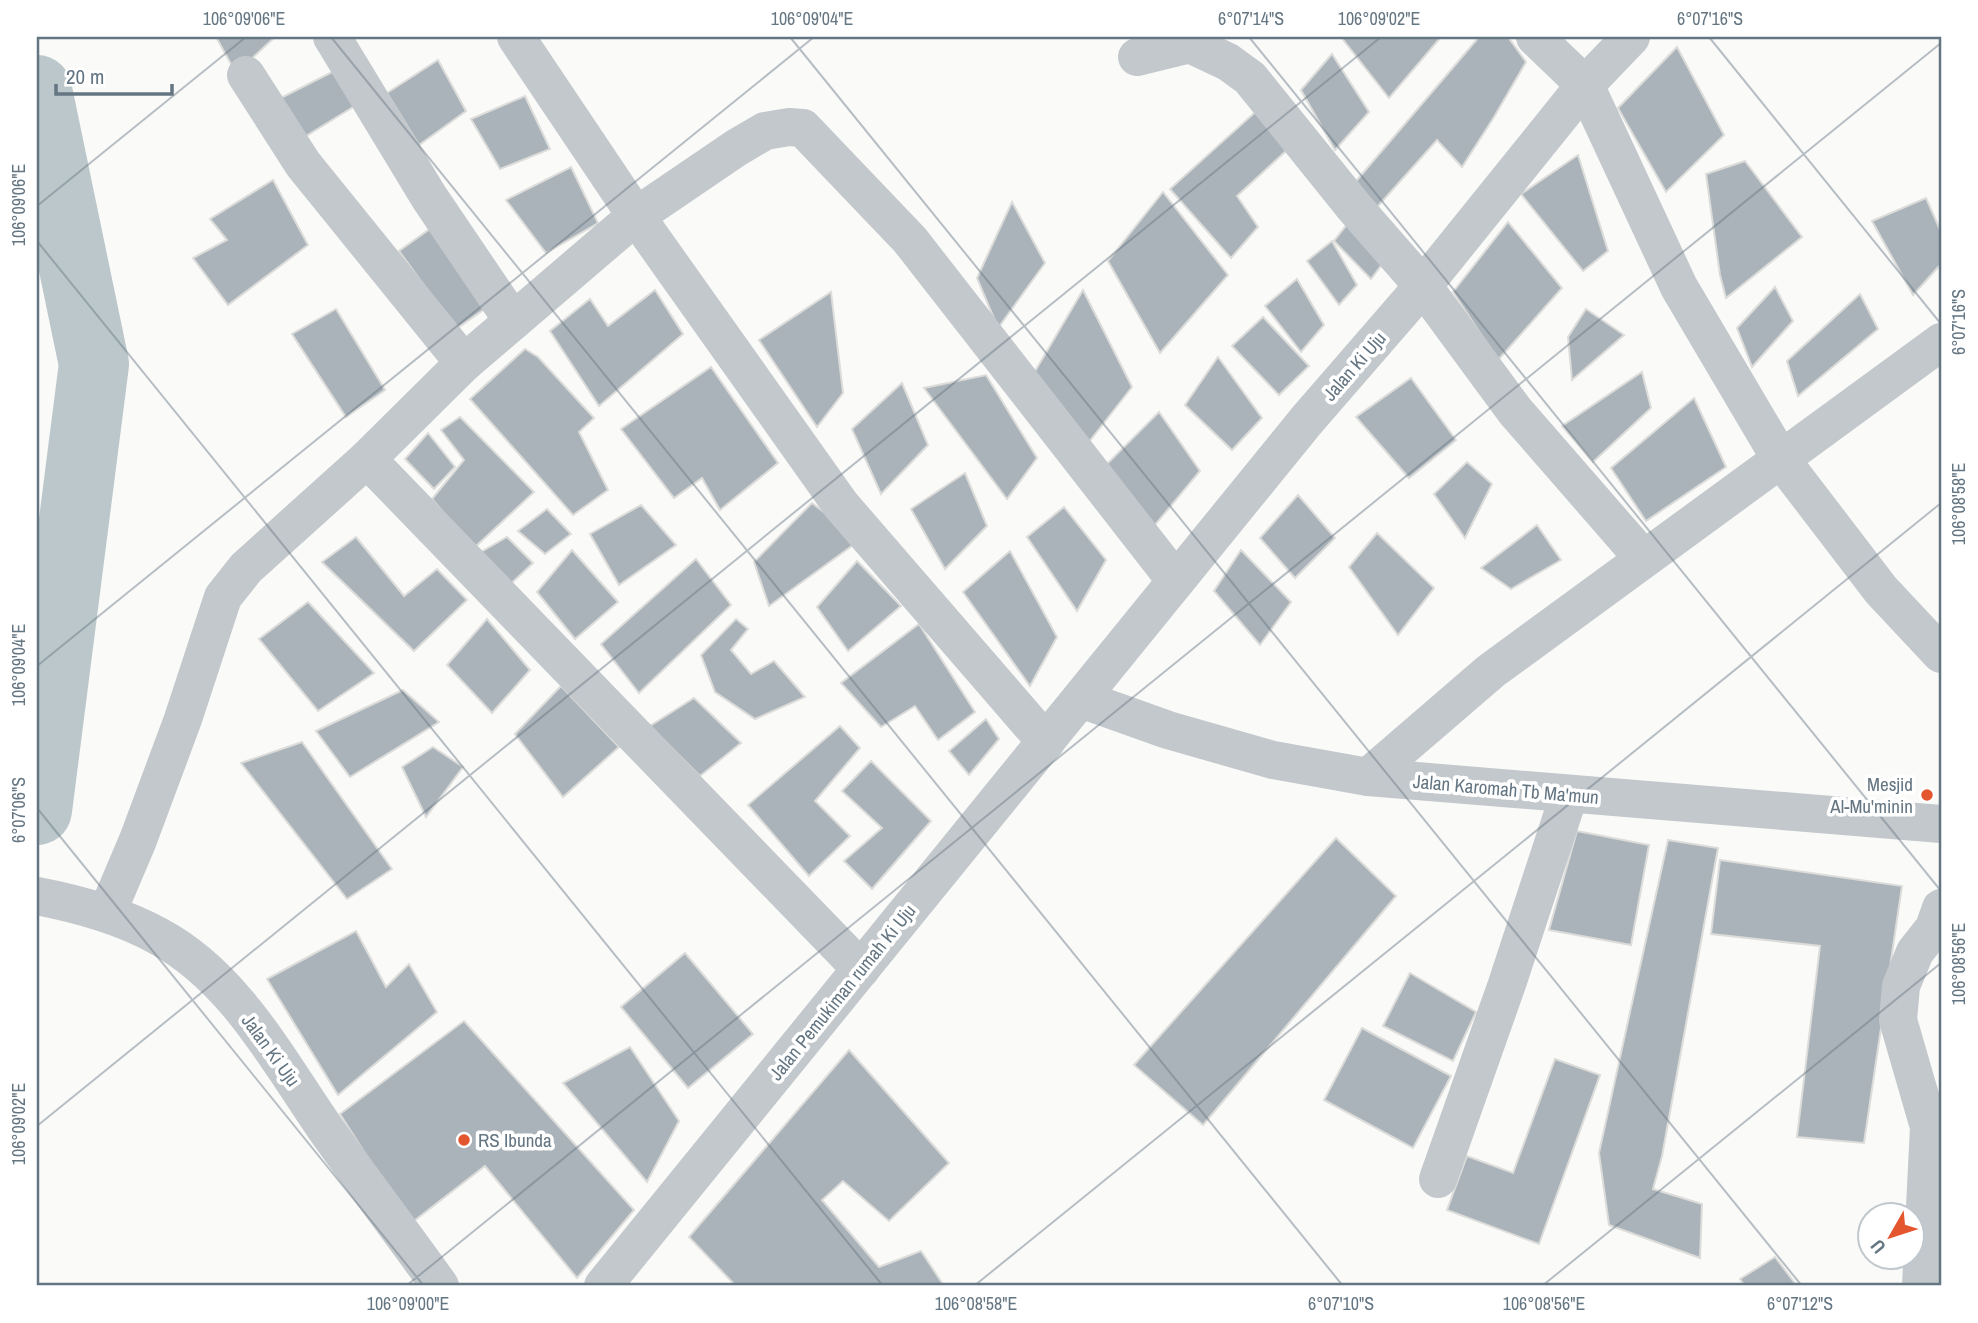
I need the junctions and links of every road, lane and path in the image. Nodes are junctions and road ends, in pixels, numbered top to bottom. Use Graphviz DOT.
graph roads {
  1 [pos="332,37"];
  2 [pos="516,37"];
  3 [pos="1535,37"];
  4 [pos="1631,37"];
  5 [pos="1137,57"];
  6 [pos="246,75"];
  7 [pos="1585,85"];
  8 [pos="636,216"];
  9 [pos="1423,286"];
  10 [pos="513,321"];
  11 [pos="1941,342"];
  12 [pos="464,363"];
  13 [pos="1780,458"];
  14 [pos="367,459"];
  15 [pos="1643,558"];
  16 [pos="1177,581"];
  17 [pos="1941,654"];
  18 [pos="1082,699"];
  19 [pos="1046,742"];
  20 [pos="1368,777"];
  21 [pos="1569,795"];
  22 [pos="1941,824"];
  23 [pos="72,904"];
  24 [pos="1941,908"];
  25 [pos="861,970"];
  26 [pos="1438,1178"];
  27 [pos="440,1286"];
  28 [pos="603,1286"];
  29 [pos="1921,1286"];
  1 -- 10 [label="street"];
  2 -- 8 [label="street"];
  3 -- 7 [label="street"];
  4 -- 7 [label="street, Jalan Ki Uju"];
  5 -- 9 [label="street"];
  6 -- 12 [label="street"];
  7 -- 9 [label="street, Jalan Ki Uju"];
  7 -- 13 [label="street"];
  8 -- 10 [label="street"];
  8 -- 16 [label="street"];
  8 -- 19 [label="street"];
  9 -- 15 [label="street"];
  9 -- 16 [label="street, Jalan Ki Uju"];
  10 -- 12 [label="street"];
  11 -- 13 [label="street"];
  12 -- 14 [label="street"];
  13 -- 15 [label="street"];
  13 -- 17 [label="street"];
  14 -- 23 [label="street"];
  14 -- 25 [label="street"];
  15 -- 20 [label="street"];
  16 -- 18 [label="street, Jalan Ki Uju"];
  18 -- 19 [label="street, Jalan Pemukiman rumah Ki Uju"];
  18 -- 20 [label="street, Jalan Karomah Tb Ma'mun"];
  19 -- 25 [label="street, Jalan Pemukiman rumah Ki Uju"];
  20 -- 21 [label="street, Jalan Karomah Tb Ma'mun"];
  21 -- 22 [label="street, Jalan Karomah Tb Ma'mun"];
  21 -- 26 [label="street"];
  23 -- 27 [label="street, Jalan Ki Uju"];
  24 -- 29 [label="street"];
  25 -- 28 [label="street, Jalan Pemukiman rumah Ki Uju"];
}
